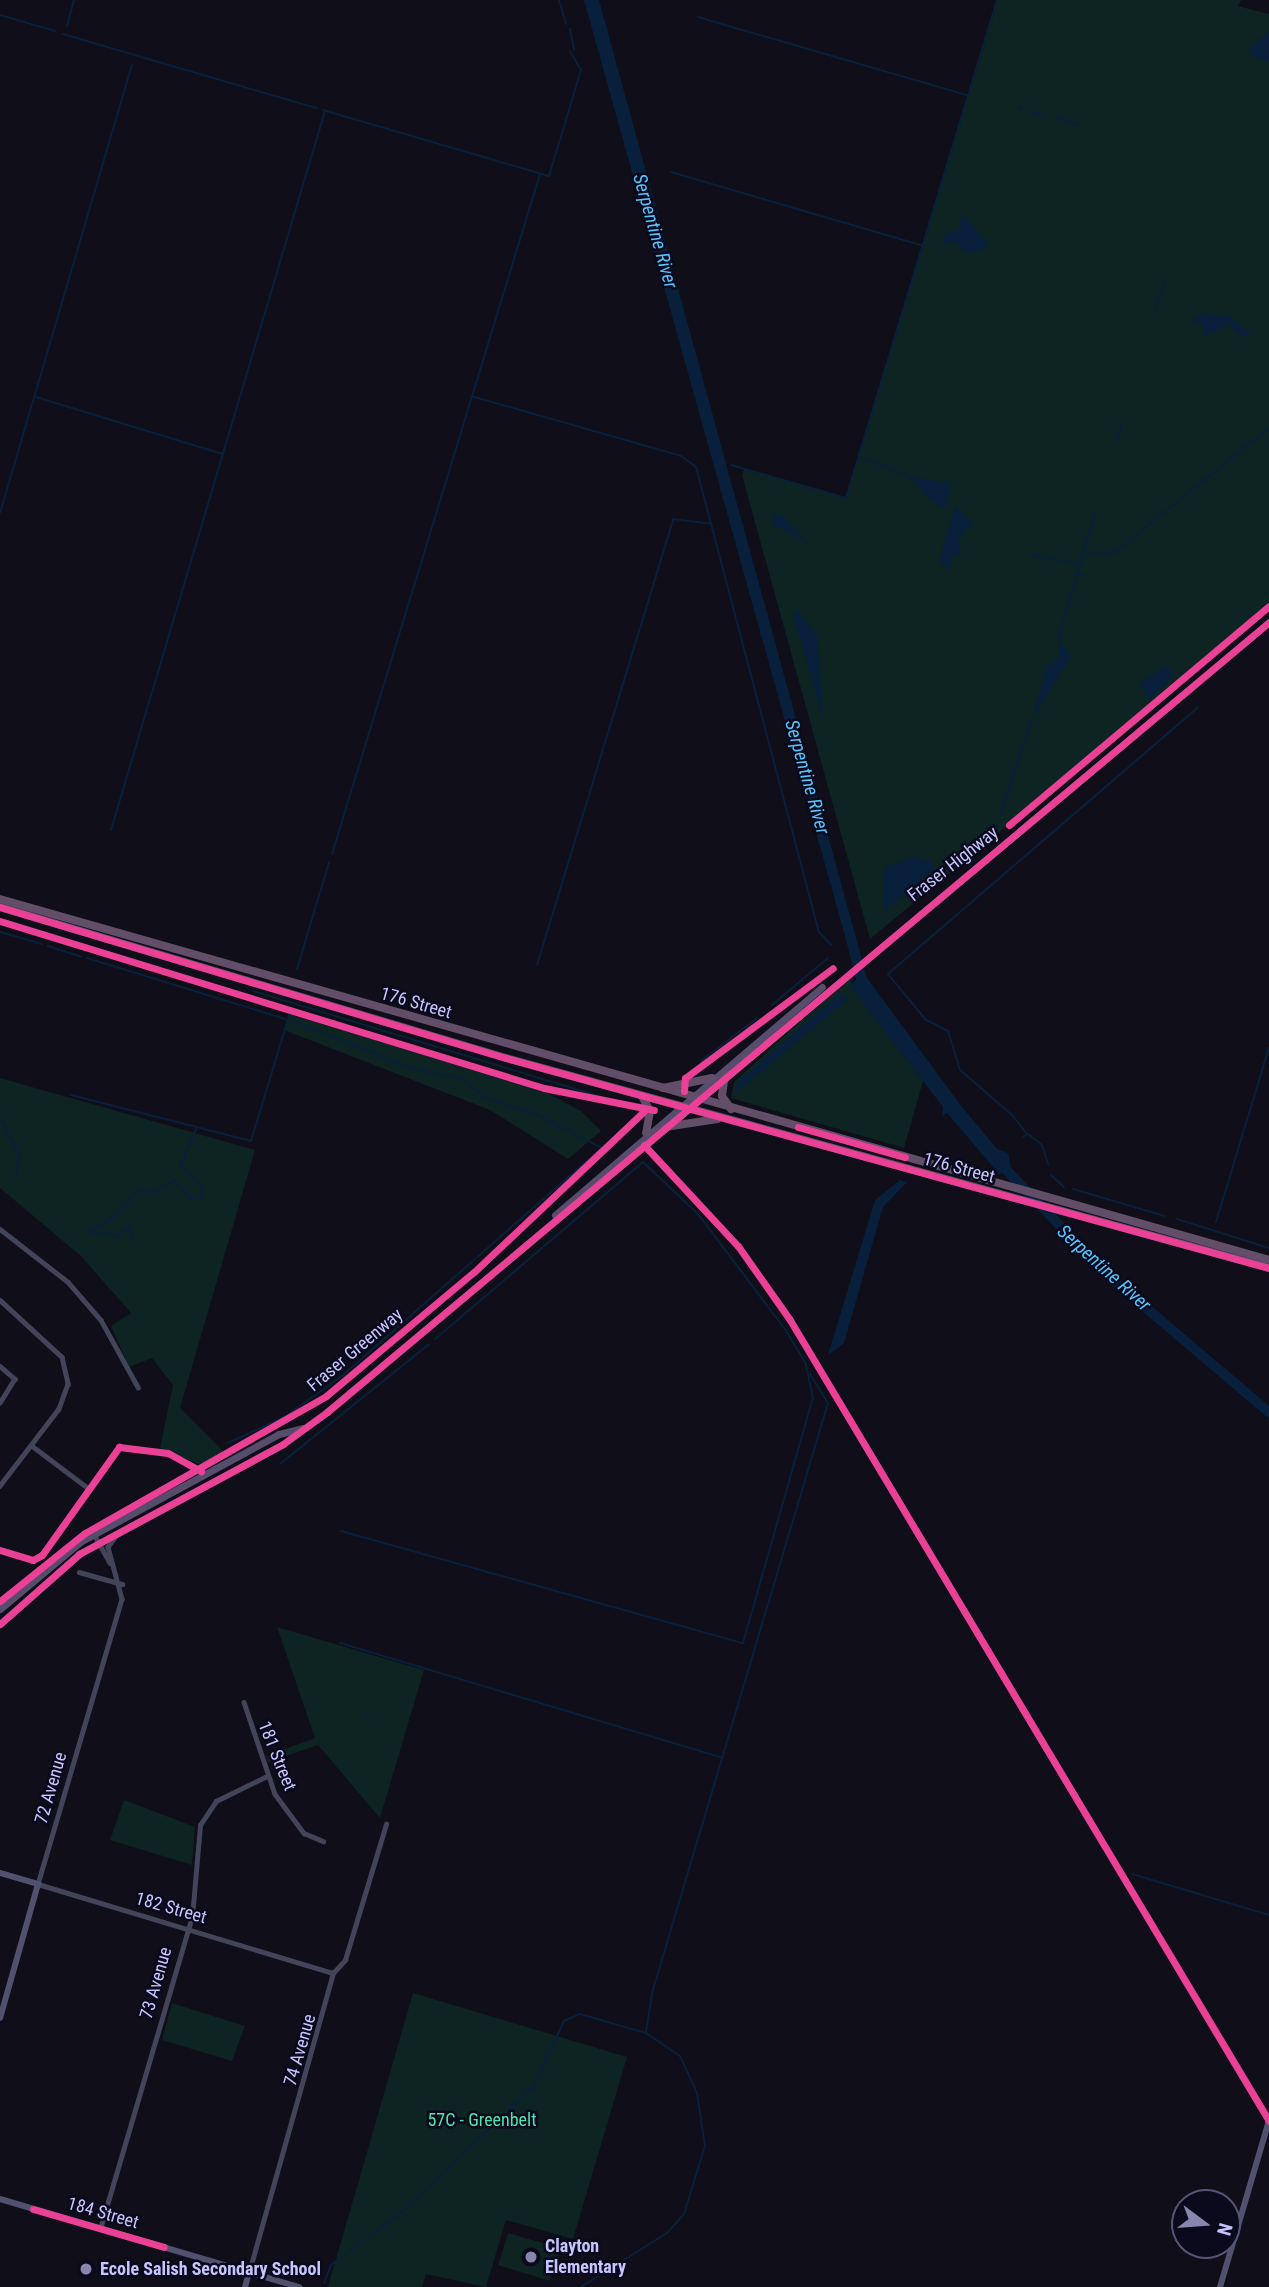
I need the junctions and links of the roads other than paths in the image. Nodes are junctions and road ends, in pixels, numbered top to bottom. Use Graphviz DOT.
graph roads {
  1 [pos="1269,622"];
  2 [pos="0,899"];
  3 [pos="0,906"];
  4 [pos="849,969"];
  5 [pos="725,1074"];
  6 [pos="712,1078"];
  7 [pos="659,1088"];
  8 [pos="642,1096"];
  9 [pos="693,1098"];
  10 [pos="682,1107"];
  11 [pos="732,1109"];
  12 [pos="722,1118"];
  13 [pos="665,1126"];
  14 [pos="646,1133"];
  15 [pos="644,1145"];
  16 [pos="581,1199"];
  17 [pos="0,1229"];
  18 [pos="515,1253"];
  19 [pos="1269,1261"];
  20 [pos="1269,1268"];
  21 [pos="0,1300"];
  22 [pos="0,1366"];
  23 [pos="138,1387"];
  24 [pos="0,1403"];
  25 [pos="313,1423"];
  26 [pos="31,1446"];
  27 [pos="0,1486"];
  28 [pos="88,1488"];
  29 [pos="120,1532"];
  30 [pos="94,1533"];
  31 [pos="99,1543"];
  32 [pos="113,1566"];
  33 [pos="79,1572"];
  34 [pos="122,1584"];
  35 [pos="0,1609"];
  36 [pos="0,1624"];
  37 [pos="244,1702"];
  38 [pos="267,1776"];
  39 [pos="386,1824"];
  40 [pos="323,1841"];
  41 [pos="0,1873"];
  42 [pos="38,1884"];
  43 [pos="188,1927"];
  44 [pos="333,1973"];
  45 [pos="0,2018"];
  46 [pos="1269,2120"];
  47 [pos="0,2199"];
  48 [pos="100,2229"];
  49 [pos="249,2272"];
  50 [pos="245,2287"];
  51 [pos="299,2287"];
  52 [pos="1220,2287"];
  1 -- 4 [label="main road, Fraser Highway"];
  2 -- 7 [label="highway, 176 Street"];
  3 -- 8 [label="highway, 176 Street"];
  4 -- 5 [label="main road, Fraser Highway"];
  4 -- 6 [label="main road, Fraser Highway"];
  5 -- 9 [label="main road, Fraser Highway"];
  5 -- 11 [label="highway"];
  6 -- 7 [label="highway"];
  6 -- 9 [label="main road, Fraser Highway"];
  7 -- 9 [label="highway, 176 Street"];
  8 -- 10 [label="highway, 176 Street"];
  8 -- 14 [label="highway"];
  9 -- 10 [label="main road, Fraser Highway"];
  9 -- 11 [label="highway, 176 Street"];
  10 -- 12 [label="highway, 176 Street"];
  10 -- 13 [label="main road, Fraser Highway"];
  10 -- 14 [label="main road, Fraser Highway"];
  10 -- 16 [label="main road"];
  11 -- 19 [label="highway, 176 Street"];
  12 -- 13 [label="highway"];
  12 -- 20 [label="highway, 176 Street"];
  13 -- 15 [label="main road, Fraser Highway"];
  14 -- 18 [label="main road, Fraser Highway"];
  15 -- 16 [label="main road, Fraser Highway"];
  15 -- 46 [label="street"];
  16 -- 18 [label="main road, Fraser Highway"];
  17 -- 23 [label="street"];
  18 -- 25 [label="main road, Fraser Highway"];
  21 -- 26 [label="street"];
  22 -- 24 [label="street"];
  25 -- 29 [label="main road, Fraser Highway"];
  25 -- 30 [label="main road, Fraser Highway"];
  26 -- 27 [label="street"];
  26 -- 28 [label="street"];
  29 -- 31 [label="main road, Fraser Highway"];
  29 -- 32 [label="street"];
  30 -- 31 [label="street"];
  30 -- 35 [label="main road, Fraser Highway"];
  31 -- 32 [label="street"];
  31 -- 36 [label="main road, Fraser Highway"];
  32 -- 34 [label="street"];
  33 -- 34 [label="street"];
  34 -- 42 [label="street, 72 Avenue"];
  37 -- 38 [label="street, 181 Street"];
  38 -- 40 [label="street, 181 Street"];
  38 -- 43 [label="street, 73 Avenue"];
  39 -- 44 [label="street, 74 Avenue"];
  41 -- 42 [label="main road, 182 Street"];
  42 -- 43 [label="street, 182 Street"];
  42 -- 45 [label="main road, 72 Avenue"];
  43 -- 44 [label="street, 182 Street"];
  43 -- 48 [label="street, 73 Avenue"];
  44 -- 49 [label="street, 74 Avenue"];
  46 -- 52 [label="main road"];
  47 -- 48 [label="main road, 184 Street"];
  48 -- 49 [label="main road, 184 Street"];
  49 -- 50 [label="main road, 74 Avenue"];
  49 -- 51 [label="main road, 184 Street"];
}
